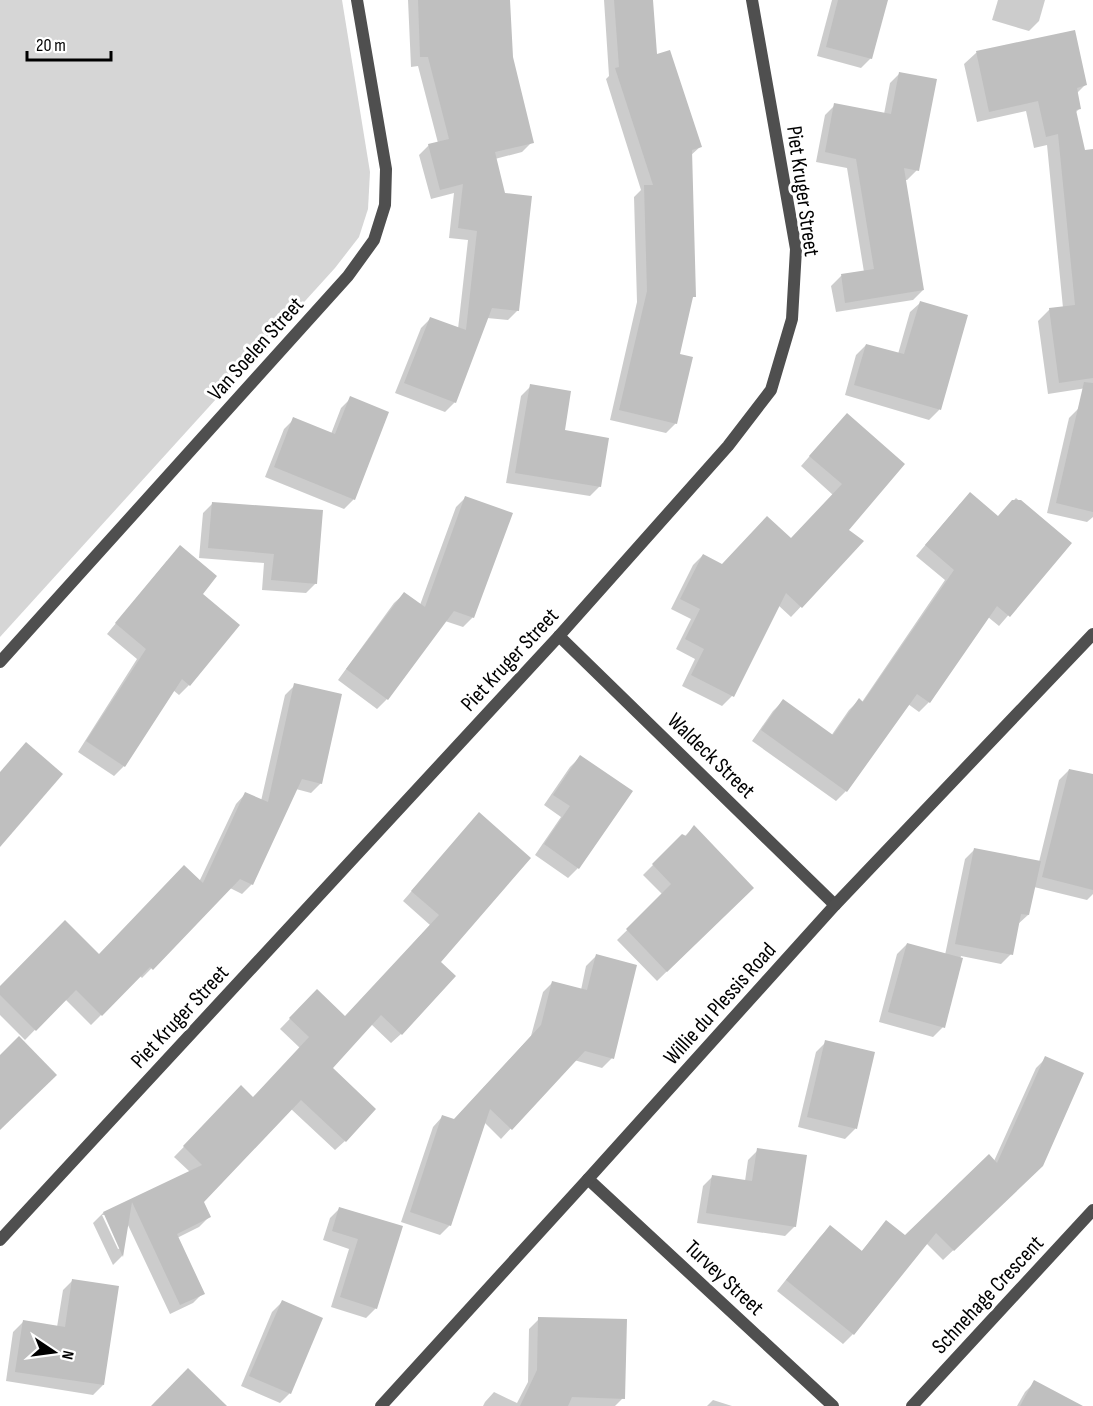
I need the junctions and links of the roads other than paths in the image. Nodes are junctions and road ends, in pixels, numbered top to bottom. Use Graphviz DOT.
graph roads {
  1 [pos="357,0"];
  2 [pos="752,0"];
  3 [pos="1093,634"];
  4 [pos="559,636"];
  5 [pos="0,662"];
  6 [pos="835,905"];
  7 [pos="588,1179"];
  8 [pos="1093,1210"];
  9 [pos="0,1240"];
  10 [pos="381,1406"];
  11 [pos="833,1406"];
  12 [pos="912,1406"];
  1 -- 5 [label="street, Van Soelen Street"];
  2 -- 4 [label="street, Piet Kruger Street"];
  3 -- 6 [label="street, Willie du Plessis Road"];
  4 -- 6 [label="street, Waldeck Street"];
  4 -- 9 [label="street, Piet Kruger Street"];
  6 -- 7 [label="street, Willie du Plessis Road"];
  7 -- 10 [label="street, Willie du Plessis Road"];
  7 -- 11 [label="street, Turvey Street"];
  8 -- 12 [label="street, Schnehage Crescent"];
}
